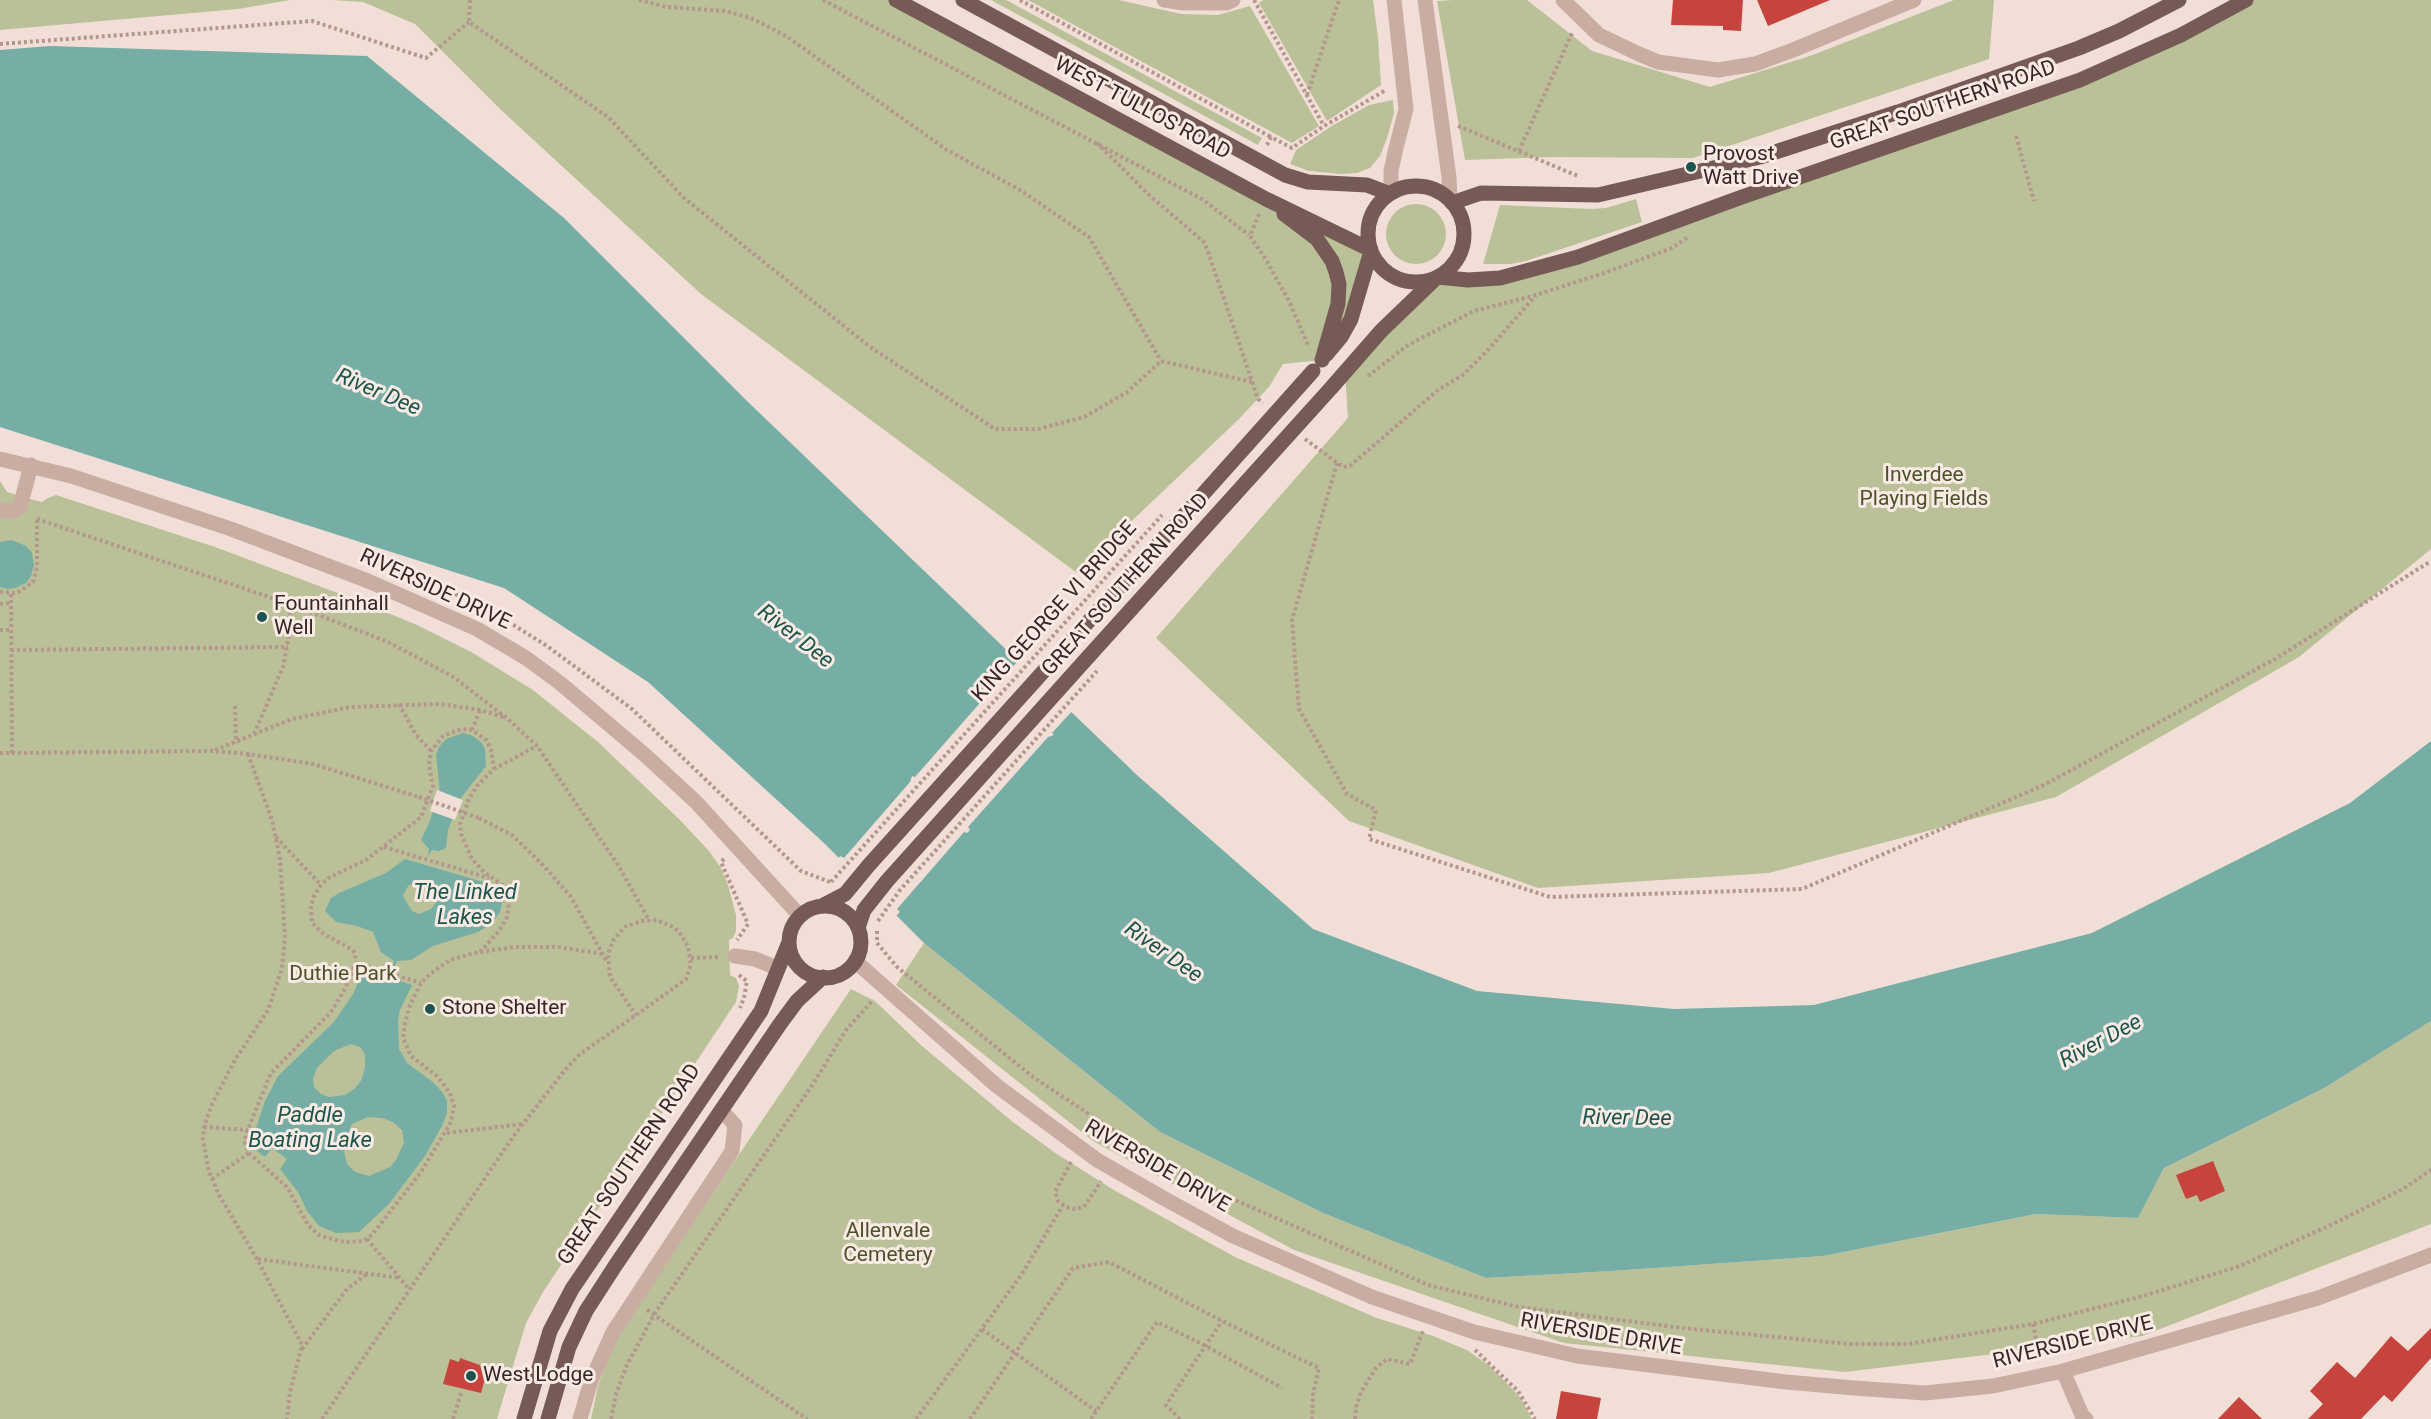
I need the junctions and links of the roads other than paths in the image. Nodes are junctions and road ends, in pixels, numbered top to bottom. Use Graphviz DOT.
graph roads {
  1 [pos="896,0"];
  2 [pos="963,0"];
  3 [pos="1164,0"];
  4 [pos="1233,0"];
  5 [pos="1394,0"];
  6 [pos="1425,0"];
  7 [pos="1563,0"];
  8 [pos="1914,0"];
  9 [pos="2179,0"];
  10 [pos="2246,0"];
  11 [pos="1391,194"];
  12 [pos="1266,199"];
  13 [pos="1451,202"];
  14 [pos="1371,251"];
  15 [pos="1437,277"];
  16 [pos="1318,365"];
  17 [pos="0,459"];
  18 [pos="31,465"];
  19 [pos="0,510"];
  20 [pos="822,906"];
  21 [pos="800,916"];
  22 [pos="858,928"];
  23 [pos="789,942"];
  24 [pos="735,956"];
  25 [pos="855,961"];
  26 [pos="777,968"];
  27 [pos="823,977"];
  28 [pos="722,1111"];
  29 [pos="2431,1255"];
  30 [pos="2062,1371"];
  31 [pos="524,1419"];
  32 [pos="548,1419"];
  33 [pos="580,1419"];
  34 [pos="2086,1419"];
  1 -- 12 [label="main road, WEST TULLOS ROAD"];
  2 -- 11 [label="main road, WEST TULLOS ROAD"];
  3 -- 4 [label="street"];
  5 -- 11 [label="street"];
  6 -- 13 [label="street"];
  7 -- 8 [label="street"];
  9 -- 13 [label="main road, GREAT SOUTHERN ROAD"];
  10 -- 15 [label="main road, GREAT SOUTHERN ROAD"];
  11 -- 13 [label="main road"];
  11 -- 14 [label="main road"];
  12 -- 14 [label="main road, WEST TULLOS ROAD"];
  12 -- 16 [label="main road"];
  13 -- 15 [label="main road"];
  14 -- 15 [label="main road"];
  14 -- 16 [label="main road, GREAT SOUTHERN ROAD"];
  15 -- 22 [label="main road, GREAT SOUTHERN ROAD, bridge"];
  16 -- 20 [label="main road, GREAT SOUTHERN ROAD, bridge"];
  17 -- 18 [label="street, RIVERSIDE DRIVE"];
  18 -- 19 [label="street"];
  18 -- 21 [label="street, RIVERSIDE DRIVE"];
  20 -- 21 [label="main road"];
  20 -- 22 [label="main road"];
  21 -- 23 [label="main road"];
  22 -- 25 [label="main road"];
  23 -- 26 [label="main road, GREAT SOUTHERN ROAD"];
  23 -- 27 [label="main road"];
  24 -- 26 [label="street"];
  25 -- 27 [label="main road"];
  25 -- 30 [label="street, RIVERSIDE DRIVE"];
  26 -- 31 [label="main road, GREAT SOUTHERN ROAD"];
  27 -- 28 [label="main road, GREAT SOUTHERN ROAD"];
  28 -- 32 [label="main road, GREAT SOUTHERN ROAD"];
  28 -- 33 [label="street"];
  29 -- 30 [label="street, RIVERSIDE DRIVE"];
  30 -- 34 [label="street"];
}
